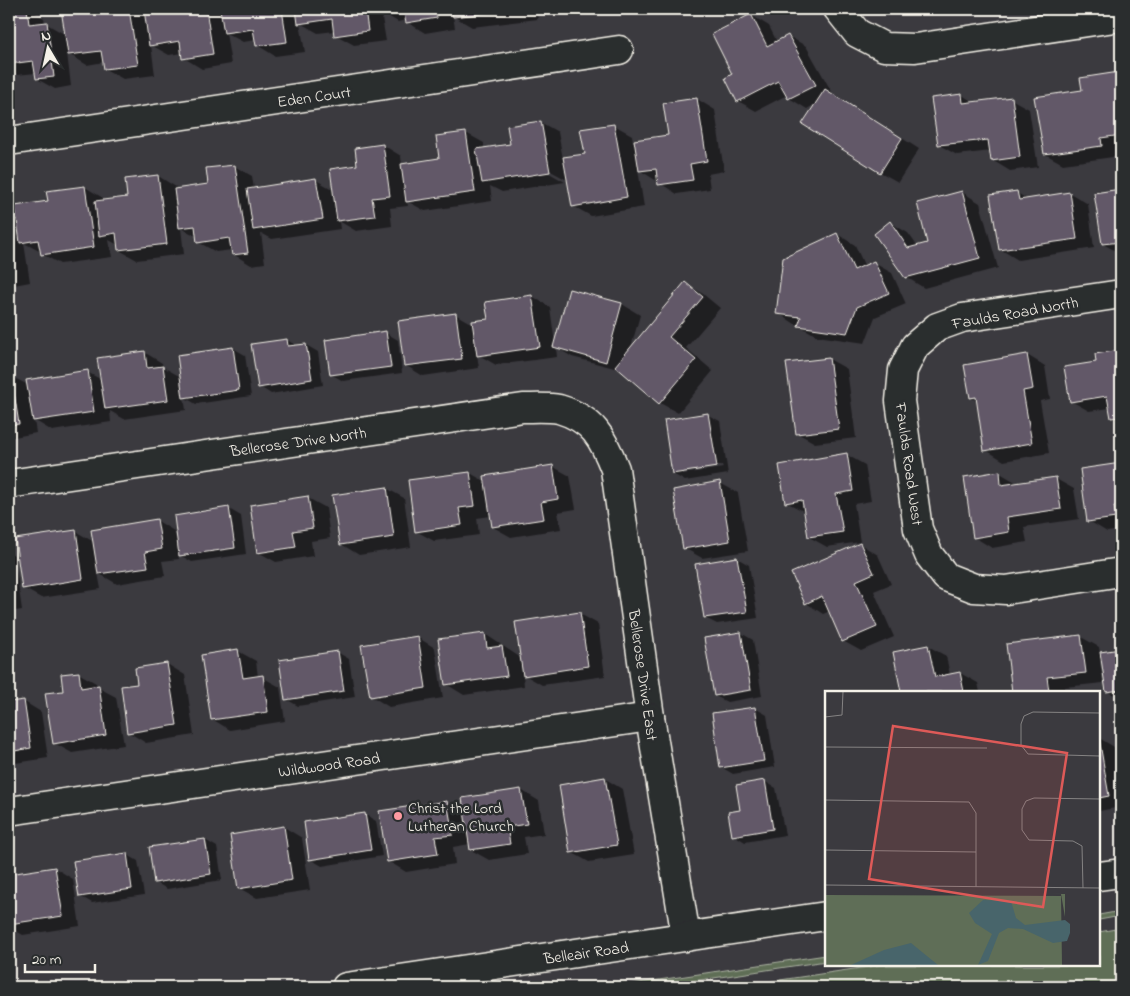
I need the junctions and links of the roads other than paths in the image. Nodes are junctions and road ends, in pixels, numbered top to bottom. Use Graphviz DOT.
graph roads {
  1 [pos="838,9"];
  2 [pos="1121,17"];
  3 [pos="618,50"];
  4 [pos="9,141"];
  5 [pos="1121,294"];
  6 [pos="915,346"];
  7 [pos="585,420"];
  8 [pos="9,484"];
  9 [pos="1121,572"];
  10 [pos="650,717"];
  11 [pos="9,811"];
  12 [pos="1121,873"];
  13 [pos="1100,876"];
  14 [pos="825,916"];
  15 [pos="686,937"];
  16 [pos="346,987"];
  1 -- 2 [label="street"];
  3 -- 4 [label="street, Eden Court"];
  5 -- 6 [label="street, Faulds Road North"];
  6 -- 9 [label="street, Faulds Road West"];
  7 -- 8 [label="street, Bellerose Drive North"];
  7 -- 10 [label="street, Bellerose Drive East"];
  10 -- 11 [label="street, Wildwood Road"];
  10 -- 15 [label="street, Bellerose Drive East"];
  12 -- 13 [label="street"];
  14 -- 15 [label="street, Belleair Road"];
  15 -- 16 [label="street, Belleair Road"];
}
